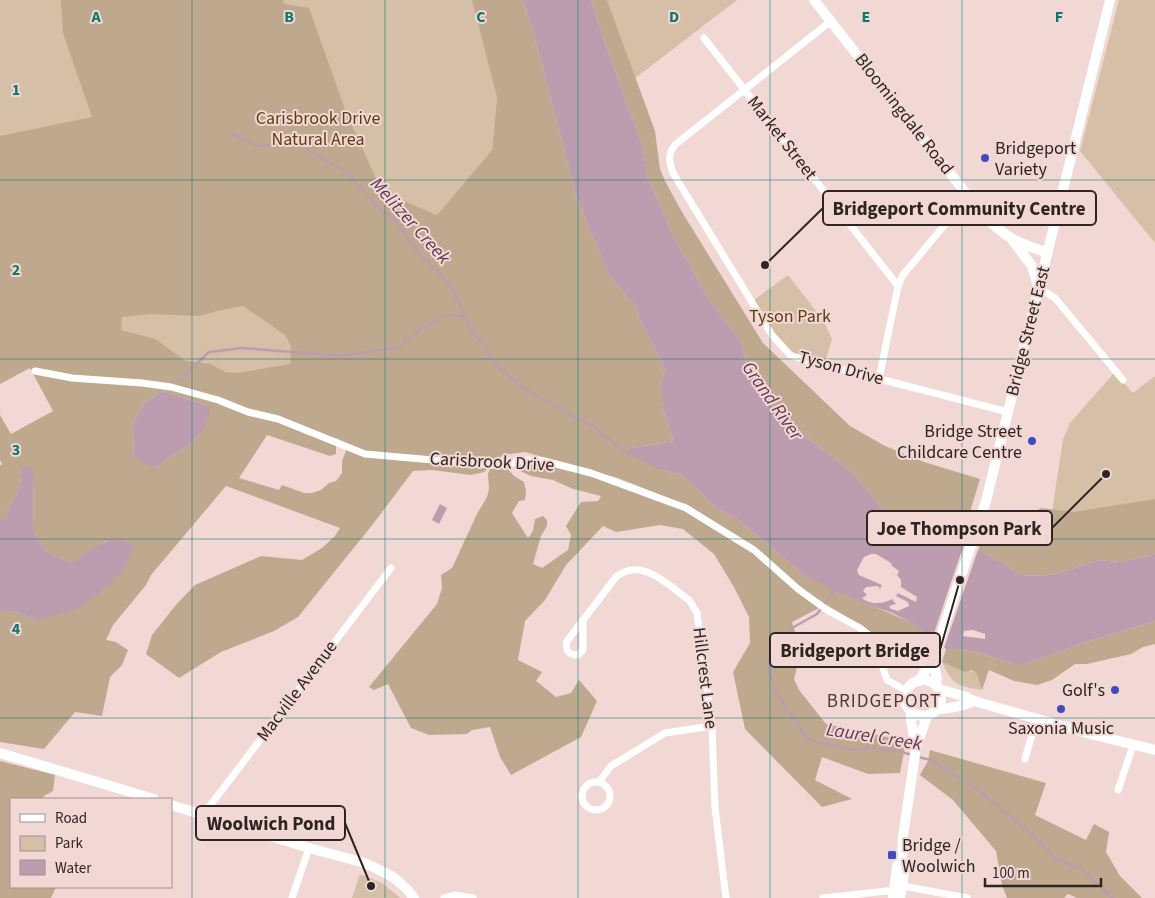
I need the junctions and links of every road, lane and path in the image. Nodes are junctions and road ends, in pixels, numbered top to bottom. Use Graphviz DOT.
graph roads {
  1 [pos="814,0"];
  2 [pos="1110,0"];
  3 [pos="831,21"];
  4 [pos="704,38"];
  5 [pos="744,90"];
  6 [pos="970,198"];
  7 [pos="1013,240"];
  8 [pos="1048,253"];
  9 [pos="898,286"];
  10 [pos="1039,288"];
  11 [pos="34,371"];
  12 [pos="879,379"];
  13 [pos="1122,380"];
  14 [pos="1008,412"];
  15 [pos="391,568"];
  16 [pos="583,621"];
  17 [pos="935,654"];
  18 [pos="919,681"];
  19 [pos="937,687"];
  20 [pos="907,691"];
  21 [pos="974,701"];
  22 [pos="937,709"];
  23 [pos="911,711"];
  24 [pos="928,716"];
  25 [pos="1037,718"];
  26 [pos="712,726"];
  27 [pos="1133,746"];
  28 [pos="916,748"];
  29 [pos="1155,750"];
  30 [pos="0,753"];
  31 [pos="1025,759"];
  32 [pos="599,782"];
  33 [pos="1118,790"];
  34 [pos="151,798"];
  35 [pos="172,804"];
  36 [pos="203,815"];
  37 [pos="309,848"];
  38 [pos="902,859"];
  39 [pos="903,886"];
  40 [pos="896,896"];
  41 [pos="292,898"];
  42 [pos="414,898"];
  43 [pos="444,898"];
  44 [pos="473,898"];
  45 [pos="726,898"];
  46 [pos="823,898"];
  47 [pos="967,898"];
  1 -- 3 [label="main road, Bloomingdale Road"];
  2 -- 8 [label="main road, Bridge Street East"];
  3 -- 5 [label="street"];
  3 -- 6 [label="main road, Bloomingdale Road"];
  4 -- 5 [label="street, Market Street"];
  5 -- 9 [label="street, Market Street"];
  5 -- 12 [label="street, Tyson Drive"];
  6 -- 7 [label="main road, Bloomingdale Road"];
  6 -- 9 [label="street"];
  7 -- 8 [label="main road, Bloomingdale Road"];
  7 -- 10 [label="main road"];
  8 -- 10 [label="main road, Bridge Street East"];
  9 -- 12 [label="street"];
  10 -- 13 [label="street"];
  10 -- 14 [label="main road, Bridge Street East"];
  11 -- 20 [label="street, Carisbrook Drive"];
  12 -- 14 [label="street, Tyson Drive"];
  14 -- 17 [label="main road, Bridge Street East"];
  15 -- 36 [label="street, Macville Avenue"];
  16 -- 26 [label="street, Hillcrest Lane"];
  17 -- 18 [label="main road, Bridge Street East"];
  17 -- 19 [label="main road, Bridge Street East"];
  18 -- 19 [label="main road"];
  18 -- 20 [label="main road"];
  19 -- 21 [label="main road"];
  19 -- 22 [label="main road"];
  20 -- 23 [label="main road"];
  21 -- 22 [label="main road"];
  21 -- 25 [label="main road"];
  22 -- 24 [label="main road"];
  23 -- 24 [label="main road"];
  23 -- 28 [label="main road"];
  24 -- 28 [label="main road"];
  25 -- 27 [label="main road"];
  25 -- 31 [label="street"];
  26 -- 32 [label="street"];
  26 -- 45 [label="street, Hillcrest Lane"];
  27 -- 29 [label="main road"];
  27 -- 33 [label="street"];
  28 -- 38 [label="main road"];
  30 -- 34 [label="main road"];
  32 -- 32 [label="street"];
  35 -- 36 [label="main road"];
  36 -- 37 [label="main road"];
  37 -- 41 [label="street"];
  37 -- 42 [label="main road"];
  38 -- 39 [label="main road"];
  38 -- 40 [label="main road"];
  39 -- 40 [label="main road"];
  39 -- 47 [label="street"];
  40 -- 46 [label="street"];
  43 -- 44 [label="street"];
}
